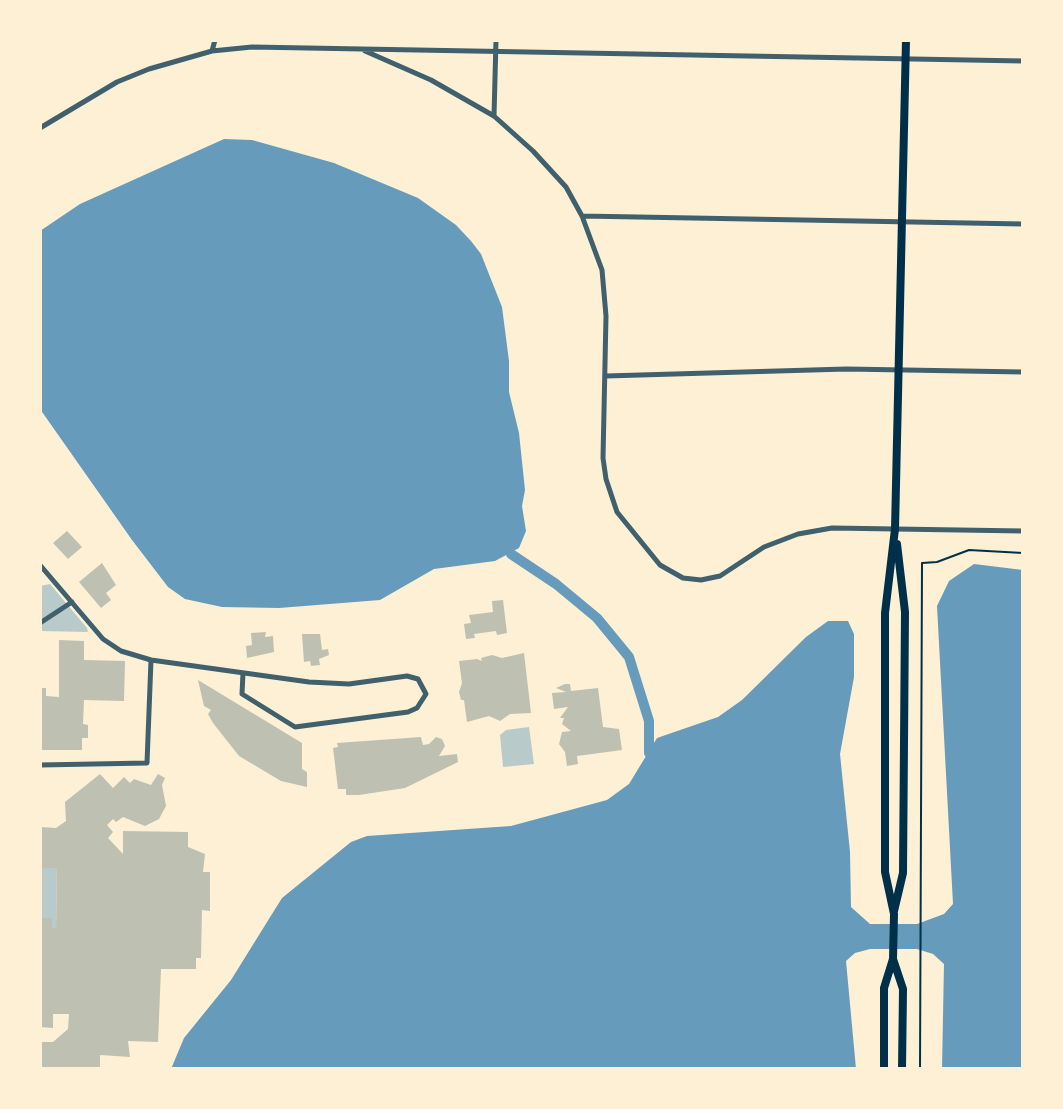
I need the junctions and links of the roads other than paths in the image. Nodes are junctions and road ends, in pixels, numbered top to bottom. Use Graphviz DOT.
graph roads {
  1 [pos="215,40"];
  2 [pos="496,40"];
  3 [pos="906,40"];
  4 [pos="495,50"];
  5 [pos="212,51"];
  6 [pos="365,51"];
  7 [pos="906,58"];
  8 [pos="1023,61"];
  9 [pos="494,116"];
  10 [pos="40,128"];
  11 [pos="582,216"];
  12 [pos="902,222"];
  13 [pos="1023,224"];
  14 [pos="898,370"];
  15 [pos="1023,372"];
  16 [pos="606,376"];
  17 [pos="895,529"];
  18 [pos="1023,531"];
  19 [pos="40,565"];
  20 [pos="72,602"];
  21 [pos="40,623"];
  22 [pos="150,660"];
  23 [pos="243,673"];
  24 [pos="40,765"];
  25 [pos="894,914"];
  26 [pos="894,959"];
  27 [pos="884,1069"];
  28 [pos="902,1069"];
  1 -- 5 [label="street"];
  2 -- 4 [label="street"];
  3 -- 7 [label="main road"];
  4 -- 6 [label="street"];
  4 -- 7 [label="street"];
  4 -- 9 [label="street"];
  5 -- 6 [label="street"];
  5 -- 10 [label="street"];
  6 -- 9 [label="street"];
  7 -- 8 [label="street"];
  7 -- 12 [label="main road"];
  9 -- 11 [label="street"];
  11 -- 12 [label="street"];
  11 -- 16 [label="street"];
  12 -- 13 [label="street"];
  12 -- 14 [label="main road"];
  14 -- 15 [label="street"];
  14 -- 16 [label="street"];
  14 -- 17 [label="main road"];
  16 -- 17 [label="street"];
  17 -- 18 [label="street"];
  17 -- 25 [label="main road"];
  17 -- 25 [label="main road"];
  19 -- 20 [label="street"];
  20 -- 21 [label="street"];
  20 -- 22 [label="street"];
  22 -- 23 [label="street"];
  22 -- 24 [label="street"];
  23 -- 23 [label="street"];
  25 -- 26 [label="main road"];
  26 -- 27 [label="main road"];
  26 -- 28 [label="main road"];
}
